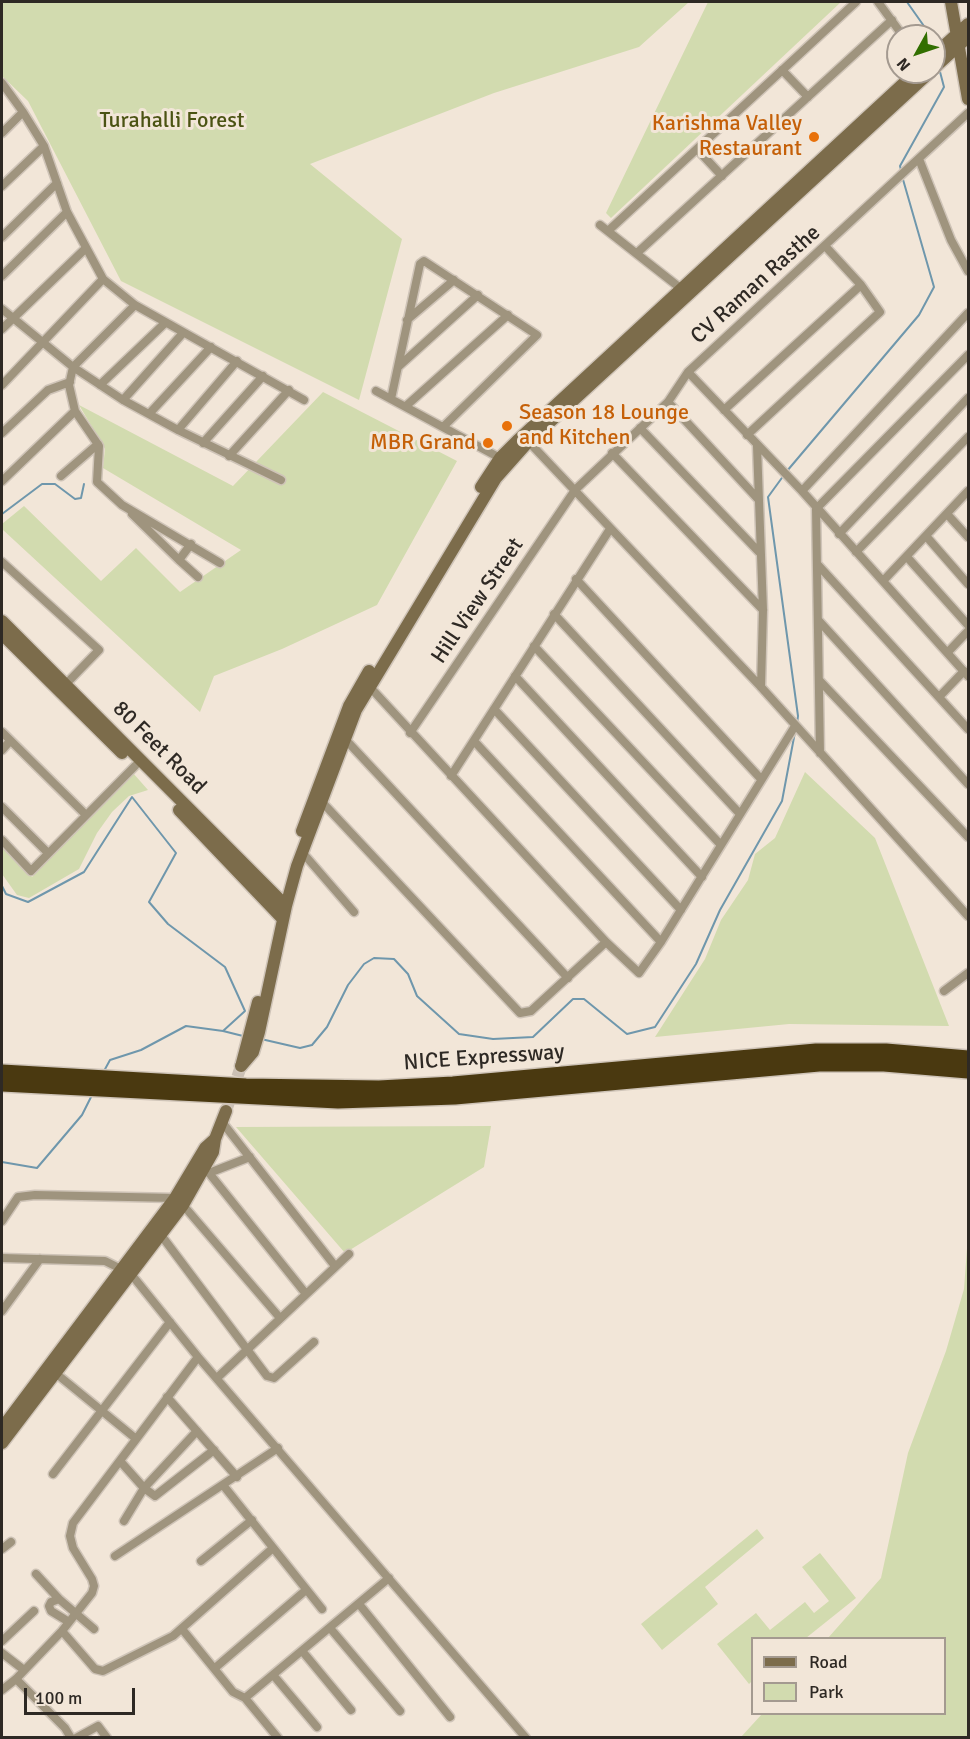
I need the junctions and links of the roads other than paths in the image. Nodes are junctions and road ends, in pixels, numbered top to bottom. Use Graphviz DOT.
graph roads {
  1 [pos="856,2"];
  2 [pos="878,2"];
  3 [pos="951,2"];
  4 [pos="892,20"];
  5 [pos="895,24"];
  6 [pos="969,24"];
  7 [pos="962,39"];
  8 [pos="946,49"];
  9 [pos="946,56"];
  10 [pos="782,70"];
  11 [pos="903,84"];
  12 [pos="917,84"];
  13 [pos="2,86"];
  14 [pos="808,97"];
  15 [pos="969,99"];
  16 [pos="23,112"];
  17 [pos="969,113"];
  18 [pos="2,133"];
  19 [pos="44,146"];
  20 [pos="697,149"];
  21 [pos="919,159"];
  22 [pos="722,176"];
  23 [pos="57,183"];
  24 [pos="2,186"];
  25 [pos="68,212"];
  26 [pos="600,225"];
  27 [pos="608,231"];
  28 [pos="2,237"];
  29 [pos="826,247"];
  30 [pos="86,248"];
  31 [pos="637,253"];
  32 [pos="969,272"];
  33 [pos="2,276"];
  34 [pos="103,279"];
  35 [pos="453,280"];
  36 [pos="861,285"];
  37 [pos="685,291"];
  38 [pos="478,295"];
  39 [pos="135,305"];
  40 [pos="2,309"];
  41 [pos="969,313"];
  42 [pos="508,315"];
  43 [pos="12,318"];
  44 [pos="407,320"];
  45 [pos="165,323"];
  46 [pos="2,329"];
  47 [pos="183,333"];
  48 [pos="42,341"];
  49 [pos="211,347"];
  50 [pos="969,355"];
  51 [pos="237,361"];
  52 [pos="73,367"];
  53 [pos="398,367"];
  54 [pos="688,372"];
  55 [pos="263,376"];
  56 [pos="70,382"];
  57 [pos="2,386"];
  58 [pos="100,386"];
  59 [pos="289,390"];
  60 [pos="376,391"];
  61 [pos="969,398"];
  62 [pos="391,399"];
  63 [pos="123,400"];
  64 [pos="304,400"];
  65 [pos="668,402"];
  66 [pos="406,406"];
  67 [pos="724,410"];
  68 [pos="75,411"];
  69 [pos="149,414"];
  70 [pos="443,427"];
  71 [pos="640,428"];
  72 [pos="178,430"];
  73 [pos="2,433"];
  74 [pos="747,435"];
  75 [pos="969,437"];
  76 [pos="525,439"];
  77 [pos="202,443"];
  78 [pos="98,444"];
  79 [pos="758,446"];
  80 [pos="612,453"];
  81 [pos="229,456"];
  82 [pos="500,458"];
  83 [pos="61,476"];
  84 [pos="281,480"];
  85 [pos="2,482"];
  86 [pos="575,490"];
  87 [pos="802,491"];
  88 [pos="969,491"];
  89 [pos="758,499"];
  90 [pos="122,505"];
  91 [pos="816,509"];
  92 [pos="947,514"];
  93 [pos="610,529"];
  94 [pos="839,534"];
  95 [pos="926,536"];
  96 [pos="969,537"];
  97 [pos="191,544"];
  98 [pos="759,552"];
  99 [pos="856,552"];
  100 [pos="907,557"];
  101 [pos="179,560"];
  102 [pos="2,562"];
  103 [pos="220,563"];
  104 [pos="818,565"];
  105 [pos="198,577"];
  106 [pos="576,579"];
  107 [pos="883,582"];
  108 [pos="969,584"];
  109 [pos="763,610"];
  110 [pos="554,614"];
  111 [pos="2,621"];
  112 [pos="819,621"];
  113 [pos="969,625"];
  114 [pos="969,631"];
  115 [pos="2,634"];
  116 [pos="534,646"];
  117 [pos="948,652"];
  118 [pos="966,674"];
  119 [pos="515,676"];
  120 [pos="819,680"];
  121 [pos="366,683"];
  122 [pos="65,685"];
  123 [pos="761,687"];
  124 [pos="939,697"];
  125 [pos="494,709"];
  126 [pos="795,726"];
  127 [pos="969,729"];
  128 [pos="2,732"];
  129 [pos="410,733"];
  130 [pos="345,739"];
  131 [pos="10,741"];
  132 [pos="474,741"];
  133 [pos="2,750"];
  134 [pos="819,753"];
  135 [pos="135,766"];
  136 [pos="452,776"];
  137 [pos="761,779"];
  138 [pos="969,784"];
  139 [pos="321,801"];
  140 [pos="2,807"];
  141 [pos="740,814"];
  142 [pos="86,815"];
  143 [pos="969,837"];
  144 [pos="2,840"];
  145 [pos="721,845"];
  146 [pos="302,852"];
  147 [pos="48,853"];
  148 [pos="702,877"];
  149 [pos="281,910"];
  150 [pos="681,910"];
  151 [pos="354,912"];
  152 [pos="969,916"];
  153 [pos="606,942"];
  154 [pos="661,942"];
  155 [pos="969,973"];
  156 [pos="568,978"];
  157 [pos="944,991"];
  158 [pos="248,1050"];
  159 [pos="969,1058"];
  160 [pos="969,1071"];
  161 [pos="2,1072"];
  162 [pos="83,1082"];
  163 [pos="2,1084"];
  164 [pos="107,1084"];
  165 [pos="224,1116"];
  166 [pos="215,1139"];
  167 [pos="250,1157"];
  168 [pos="207,1170"];
  169 [pos="179,1201"];
  170 [pos="2,1221"];
  171 [pos="161,1234"];
  172 [pos="349,1254"];
  173 [pos="2,1258"];
  174 [pos="40,1259"];
  175 [pos="335,1266"];
  176 [pos="126,1271"];
  177 [pos="306,1294"];
  178 [pos="2,1311"];
  179 [pos="280,1318"];
  180 [pos="170,1322"];
  181 [pos="314,1342"];
  182 [pos="245,1349"];
  183 [pos="198,1357"];
  184 [pos="51,1370"];
  185 [pos="217,1378"];
  186 [pos="167,1397"];
  187 [pos="103,1412"];
  188 [pos="2,1428"];
  189 [pos="197,1431"];
  190 [pos="135,1438"];
  191 [pos="2,1443"];
  192 [pos="278,1448"];
  193 [pos="214,1450"];
  194 [pos="120,1461"];
  195 [pos="53,1474"];
  196 [pos="237,1477"];
  197 [pos="224,1485"];
  198 [pos="144,1488"];
  199 [pos="252,1520"];
  200 [pos="124,1521"];
  201 [pos="11,1542"];
  202 [pos="273,1548"];
  203 [pos="2,1549"];
  204 [pos="115,1556"];
  205 [pos="201,1561"];
  206 [pos="36,1574"];
  207 [pos="390,1578"];
  208 [pos="306,1590"];
  209 [pos="59,1599"];
  210 [pos="359,1604"];
  211 [pos="322,1609"];
  212 [pos="34,1611"];
  213 [pos="76,1614"];
  214 [pos="69,1622"];
  215 [pos="94,1629"];
  216 [pos="182,1629"];
  217 [pos="330,1629"];
  218 [pos="62,1631"];
  219 [pos="2,1641"];
  220 [pos="303,1652"];
  221 [pos="2,1653"];
  222 [pos="215,1668"];
  223 [pos="24,1670"];
  224 [pos="274,1676"];
  225 [pos="16,1679"];
  226 [pos="2,1690"];
  227 [pos="245,1698"];
  228 [pos="351,1710"];
  229 [pos="400,1711"];
  230 [pos="450,1718"];
  231 [pos="317,1727"];
  232 [pos="71,1737"];
  233 [pos="76,1737"];
  234 [pos="107,1737"];
  235 [pos="278,1737"];
  236 [pos="526,1737"];
  1 -- 10 [label="street"];
  2 -- 4 [label="street"];
  3 -- 7 [label="main road"];
  4 -- 5 [label="street"];
  4 -- 14 [label="street"];
  6 -- 7 [label="main road"];
  7 -- 8 [label="main road"];
  7 -- 9 [label="main road"];
  7 -- 15 [label="main road"];
  10 -- 14 [label="street"];
  10 -- 20 [label="street"];
  11 -- 37 [label="main road"];
  12 -- 37 [label="main road"];
  13 -- 16 [label="street"];
  14 -- 22 [label="street"];
  16 -- 18 [label="street"];
  16 -- 19 [label="street"];
  17 -- 21 [label="street, CV Raman Rasthe"];
  19 -- 23 [label="street"];
  19 -- 24 [label="street"];
  20 -- 22 [label="street"];
  20 -- 27 [label="street"];
  21 -- 29 [label="street, CV Raman Rasthe"];
  21 -- 32 [label="street"];
  22 -- 31 [label="street"];
  23 -- 25 [label="street"];
  23 -- 28 [label="street"];
  25 -- 30 [label="street"];
  25 -- 33 [label="street"];
  26 -- 27 [label="street"];
  27 -- 31 [label="street"];
  29 -- 36 [label="street"];
  29 -- 54 [label="street, CV Raman Rasthe"];
  30 -- 34 [label="street"];
  30 -- 43 [label="street"];
  31 -- 37 [label="street"];
  34 -- 39 [label="street"];
  34 -- 48 [label="street"];
  35 -- 38 [label="street"];
  35 -- 44 [label="street"];
  35 -- 44 [label="street"];
  36 -- 67 [label="street"];
  36 -- 74 [label="street"];
  37 -- 76 [label="main road"];
  38 -- 42 [label="street"];
  38 -- 53 [label="street"];
  39 -- 45 [label="street"];
  39 -- 52 [label="street"];
  40 -- 43 [label="street"];
  41 -- 87 [label="street"];
  42 -- 66 [label="street"];
  42 -- 70 [label="street"];
  43 -- 46 [label="street"];
  43 -- 48 [label="street"];
  44 -- 53 [label="street"];
  45 -- 47 [label="street"];
  45 -- 58 [label="street"];
  47 -- 49 [label="street"];
  47 -- 63 [label="street"];
  48 -- 52 [label="street"];
  48 -- 57 [label="street"];
  49 -- 51 [label="street"];
  49 -- 69 [label="street"];
  50 -- 91 [label="street"];
  51 -- 55 [label="street"];
  51 -- 72 [label="street"];
  52 -- 56 [label="street"];
  52 -- 58 [label="street"];
  53 -- 62 [label="street"];
  54 -- 65 [label="street, CV Raman Rasthe"];
  54 -- 67 [label="street"];
  55 -- 59 [label="street"];
  55 -- 77 [label="street"];
  56 -- 68 [label="street"];
  56 -- 73 [label="street"];
  58 -- 63 [label="street"];
  59 -- 64 [label="street"];
  59 -- 81 [label="street"];
  60 -- 62 [label="street"];
  61 -- 94 [label="street"];
  62 -- 66 [label="street"];
  63 -- 69 [label="street"];
  65 -- 71 [label="street, CV Raman Rasthe"];
  65 -- 89 [label="street"];
  66 -- 70 [label="street"];
  67 -- 74 [label="street"];
  68 -- 78 [label="street"];
  68 -- 85 [label="street"];
  69 -- 72 [label="street"];
  70 -- 82 [label="street"];
  71 -- 80 [label="street, CV Raman Rasthe"];
  71 -- 98 [label="street"];
  72 -- 77 [label="street"];
  74 -- 79 [label="street"];
  75 -- 99 [label="street"];
  76 -- 82 [label="main road"];
  76 -- 86 [label="street"];
  76 -- 121 [label="main road"];
  77 -- 81 [label="street"];
  78 -- 83 [label="street"];
  78 -- 90 [label="street"];
  79 -- 87 [label="street"];
  79 -- 89 [label="street"];
  80 -- 86 [label="street, CV Raman Rasthe"];
  80 -- 109 [label="street"];
  81 -- 84 [label="street"];
  82 -- 121 [label="main road"];
  86 -- 93 [label="street"];
  86 -- 129 [label="street, Hill View Street"];
  87 -- 91 [label="street"];
  88 -- 92 [label="street"];
  89 -- 98 [label="street"];
  90 -- 97 [label="street"];
  90 -- 101 [label="street"];
  91 -- 94 [label="street"];
  91 -- 104 [label="street"];
  92 -- 95 [label="street"];
  92 -- 96 [label="street"];
  93 -- 106 [label="street"];
  93 -- 123 [label="street"];
  94 -- 99 [label="street"];
  95 -- 100 [label="street"];
  95 -- 108 [label="street"];
  97 -- 101 [label="street"];
  97 -- 103 [label="street"];
  98 -- 109 [label="street"];
  99 -- 107 [label="street"];
  100 -- 107 [label="street"];
  100 -- 113 [label="street"];
  101 -- 105 [label="street"];
  102 -- 122 [label="street"];
  104 -- 112 [label="street"];
  104 -- 124 [label="street"];
  106 -- 110 [label="street"];
  106 -- 137 [label="street"];
  107 -- 117 [label="street"];
  109 -- 123 [label="street"];
  110 -- 116 [label="street"];
  110 -- 141 [label="street"];
  111 -- 122 [label="main road, 80 Feet Road"];
  112 -- 120 [label="street"];
  112 -- 138 [label="street"];
  114 -- 117 [label="street"];
  115 -- 135 [label="main road, 80 Feet Road"];
  116 -- 119 [label="street"];
  116 -- 145 [label="street"];
  117 -- 118 [label="street"];
  118 -- 124 [label="street"];
  119 -- 125 [label="street"];
  119 -- 148 [label="street"];
  120 -- 134 [label="street"];
  120 -- 143 [label="street"];
  121 -- 129 [label="street"];
  121 -- 130 [label="main road"];
  121 -- 149 [label="main road"];
  122 -- 149 [label="main road, 80 Feet Road"];
  123 -- 126 [label="street"];
  124 -- 127 [label="street"];
  125 -- 132 [label="street"];
  125 -- 150 [label="street"];
  126 -- 134 [label="street"];
  126 -- 137 [label="street"];
  128 -- 131 [label="street"];
  129 -- 136 [label="street"];
  130 -- 139 [label="main road"];
  130 -- 156 [label="street"];
  131 -- 133 [label="street"];
  131 -- 142 [label="street"];
  132 -- 136 [label="street"];
  132 -- 154 [label="street"];
  134 -- 152 [label="street"];
  135 -- 142 [label="street"];
  135 -- 149 [label="main road, 80 Feet Road"];
  136 -- 153 [label="street"];
  137 -- 141 [label="street"];
  139 -- 146 [label="main road"];
  139 -- 156 [label="street"];
  140 -- 147 [label="street"];
  141 -- 145 [label="street"];
  142 -- 147 [label="street"];
  144 -- 147 [label="street"];
  145 -- 148 [label="street"];
  146 -- 149 [label="main road"];
  146 -- 151 [label="street"];
  148 -- 150 [label="street"];
  149 -- 158 [label="main road"];
  150 -- 154 [label="street"];
  153 -- 154 [label="street"];
  153 -- 156 [label="street"];
  155 -- 157 [label="street"];
  159 -- 164 [label="highway, NICE Expressway"];
  160 -- 164 [label="highway, NICE Expressway"];
  161 -- 162 [label="highway, NICE Expressway"];
  162 -- 163 [label="highway, NICE Expressway"];
  162 -- 164 [label="highway, NICE Expressway"];
  165 -- 166 [label="main road"];
  165 -- 167 [label="street"];
  166 -- 168 [label="main road"];
  166 -- 169 [label="main road"];
  167 -- 168 [label="street"];
  167 -- 175 [label="street"];
  168 -- 169 [label="main road"];
  168 -- 177 [label="street"];
  169 -- 170 [label="street"];
  169 -- 171 [label="main road"];
  169 -- 176 [label="main road"];
  169 -- 179 [label="street"];
  171 -- 176 [label="main road"];
  171 -- 182 [label="street"];
  172 -- 175 [label="street"];
  173 -- 174 [label="street"];
  174 -- 176 [label="street"];
  174 -- 178 [label="street"];
  175 -- 177 [label="street"];
  176 -- 180 [label="street"];
  176 -- 184 [label="main road"];
  177 -- 179 [label="street"];
  179 -- 182 [label="street"];
  180 -- 183 [label="street"];
  180 -- 187 [label="street"];
  181 -- 182 [label="street"];
  182 -- 185 [label="street"];
  183 -- 185 [label="street"];
  183 -- 186 [label="street"];
  184 -- 187 [label="street"];
  184 -- 188 [label="main road"];
  184 -- 191 [label="main road"];
  185 -- 192 [label="street"];
  186 -- 189 [label="street"];
  186 -- 190 [label="street"];
  187 -- 190 [label="street"];
  187 -- 195 [label="street"];
  189 -- 193 [label="street"];
  189 -- 198 [label="street"];
  190 -- 194 [label="street"];
  192 -- 196 [label="street"];
  192 -- 207 [label="street"];
  193 -- 196 [label="street"];
  193 -- 198 [label="street"];
  194 -- 198 [label="street"];
  194 -- 213 [label="street"];
  196 -- 197 [label="street"];
  197 -- 199 [label="street"];
  197 -- 204 [label="street"];
  198 -- 200 [label="street"];
  199 -- 202 [label="street"];
  199 -- 205 [label="street"];
  201 -- 203 [label="street"];
  202 -- 208 [label="street"];
  202 -- 216 [label="street"];
  206 -- 209 [label="street"];
  207 -- 210 [label="street"];
  207 -- 236 [label="street"];
  208 -- 211 [label="street"];
  208 -- 222 [label="street"];
  209 -- 213 [label="street"];
  209 -- 214 [label="street"];
  210 -- 217 [label="street"];
  210 -- 230 [label="street"];
  212 -- 219 [label="street"];
  213 -- 214 [label="street"];
  213 -- 215 [label="street"];
  214 -- 218 [label="street"];
  216 -- 218 [label="street"];
  216 -- 222 [label="street"];
  217 -- 220 [label="street"];
  217 -- 229 [label="street"];
  218 -- 223 [label="street"];
  220 -- 224 [label="street"];
  220 -- 228 [label="street"];
  221 -- 223 [label="street"];
  222 -- 227 [label="street"];
  223 -- 225 [label="street"];
  224 -- 227 [label="street"];
  224 -- 231 [label="street"];
  225 -- 226 [label="street"];
  225 -- 232 [label="street"];
  227 -- 235 [label="street"];
  233 -- 234 [label="street"];
}
